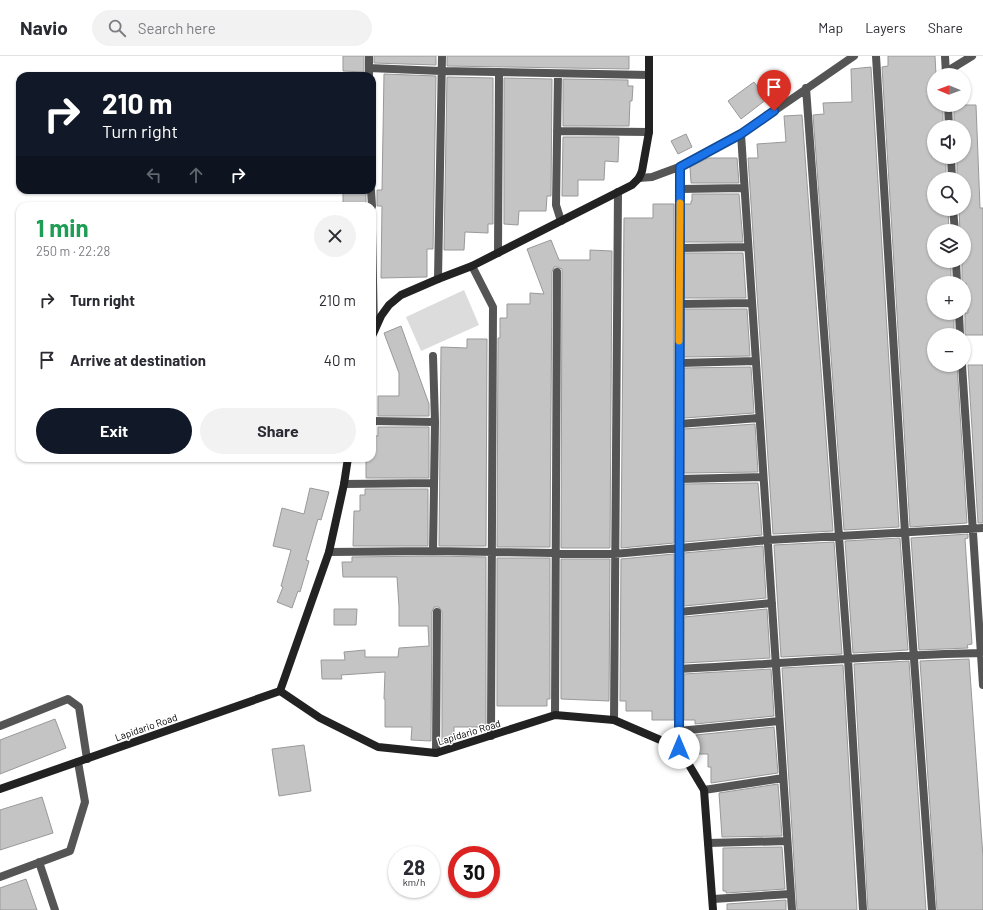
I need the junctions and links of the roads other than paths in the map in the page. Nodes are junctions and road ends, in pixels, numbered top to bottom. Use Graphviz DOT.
graph roads {
  1 [pos="369,56"];
  2 [pos="442,56"];
  3 [pos="649,56"];
  4 [pos="854,56"];
  5 [pos="876,56"];
  6 [pos="945,56"];
  7 [pos="972,56"];
  8 [pos="946,68"];
  9 [pos="955,68"];
  10 [pos="441,71"];
  11 [pos="369,72"];
  12 [pos="499,72"];
  13 [pos="558,74"];
  14 [pos="649,75"];
  15 [pos="806,88"];
  16 [pos="557,131"];
  17 [pos="649,132"];
  18 [pos="741,134"];
  19 [pos="680,167"];
  20 [pos="639,178"];
  21 [pos="744,188"];
  22 [pos="680,189"];
  23 [pos="618,192"];
  24 [pos="561,221"];
  25 [pos="748,247"];
  26 [pos="680,248"];
  27 [pos="498,253"];
  28 [pos="472,266"];
  29 [pos="557,272"];
  30 [pos="438,278"];
  31 [pos="752,303"];
  32 [pos="679,304"];
  33 [pos="376,327"];
  34 [pos="433,356"];
  35 [pos="756,361"];
  36 [pos="679,363"];
  37 [pos="962,372"];
  38 [pos="759,418"];
  39 [pos="376,421"];
  40 [pos="435,422"];
  41 [pos="679,424"];
  42 [pos="347,462"];
  43 [pos="763,477"];
  44 [pos="679,479"];
  45 [pos="434,483"];
  46 [pos="344,484"];
  47 [pos="983,528"];
  48 [pos="973,529"];
  49 [pos="905,533"];
  50 [pos="839,536"];
  51 [pos="768,540"];
  52 [pos="679,548"];
  53 [pos="433,551"];
  54 [pos="329,552"];
  55 [pos="493,553"];
  56 [pos="555,553"];
  57 [pos="614,554"];
  58 [pos="772,604"];
  59 [pos="437,612"];
  60 [pos="679,612"];
  61 [pos="981,653"];
  62 [pos="913,654"];
  63 [pos="848,659"];
  64 [pos="775,664"];
  65 [pos="679,669"];
  66 [pos="983,684"];
  67 [pos="280,691"];
  68 [pos="555,716"];
  69 [pos="614,720"];
  70 [pos="779,721"];
  71 [pos="0,726"];
  72 [pos="679,731"];
  73 [pos="491,736"];
  74 [pos="679,748"];
  75 [pos="436,753"];
  76 [pos="87,759"];
  77 [pos="78,762"];
  78 [pos="783,778"];
  79 [pos="0,789"];
  80 [pos="704,790"];
  81 [pos="787,841"];
  82 [pos="708,843"];
  83 [pos="39,862"];
  84 [pos="0,877"];
  85 [pos="790,894"];
  86 [pos="712,899"];
  87 [pos="55,910"];
  88 [pos="714,910"];
  89 [pos="792,910"];
  90 [pos="863,910"];
  91 [pos="932,910"];
  1 -- 11 [label="street"];
  2 -- 10 [label="street"];
  3 -- 14 [label="street"];
  4 -- 15 [label="street"];
  5 -- 49 [label="street"];
  6 -- 8 [label="street"];
  7 -- 9 [label="street"];
  10 -- 11 [label="street"];
  10 -- 12 [label="street"];
  10 -- 30 [label="street"];
  12 -- 13 [label="street"];
  12 -- 27 [label="street"];
  13 -- 14 [label="street"];
  13 -- 16 [label="street"];
  14 -- 17 [label="street"];
  15 -- 18 [label="street"];
  15 -- 50 [label="street"];
  16 -- 17 [label="street"];
  16 -- 24 [label="street"];
  17 -- 20 [label="street"];
  18 -- 19 [label="street"];
  18 -- 21 [label="street"];
  19 -- 20 [label="street"];
  19 -- 22 [label="street"];
  20 -- 23 [label="street"];
  21 -- 22 [label="street"];
  21 -- 25 [label="street"];
  22 -- 26 [label="street"];
  23 -- 24 [label="street"];
  23 -- 57 [label="street"];
  24 -- 27 [label="street"];
  25 -- 26 [label="street"];
  25 -- 31 [label="street"];
  26 -- 32 [label="street"];
  27 -- 28 [label="street"];
  28 -- 30 [label="street"];
  28 -- 55 [label="street"];
  29 -- 56 [label="street"];
  30 -- 33 [label="street"];
  31 -- 32 [label="street"];
  31 -- 35 [label="street"];
  32 -- 36 [label="street"];
  34 -- 40 [label="street"];
  35 -- 36 [label="street"];
  35 -- 38 [label="street"];
  36 -- 41 [label="street"];
  37 -- 48 [label="street"];
  38 -- 41 [label="street"];
  38 -- 43 [label="street"];
  39 -- 40 [label="street"];
  40 -- 45 [label="street"];
  41 -- 44 [label="street"];
  42 -- 46 [label="street"];
  43 -- 44 [label="street"];
  43 -- 51 [label="street"];
  44 -- 52 [label="street"];
  45 -- 46 [label="street"];
  45 -- 53 [label="street"];
  46 -- 54 [label="street"];
  47 -- 48 [label="street"];
  48 -- 49 [label="street"];
  48 -- 61 [label="street"];
  49 -- 50 [label="street"];
  49 -- 62 [label="street"];
  50 -- 51 [label="street"];
  50 -- 63 [label="street"];
  51 -- 52 [label="street"];
  51 -- 58 [label="street"];
  52 -- 57 [label="street"];
  52 -- 60 [label="street"];
  53 -- 54 [label="street"];
  53 -- 55 [label="street"];
  54 -- 67 [label="street"];
  55 -- 56 [label="street"];
  55 -- 73 [label="street"];
  56 -- 57 [label="street"];
  56 -- 68 [label="street"];
  57 -- 69 [label="street"];
  58 -- 60 [label="street"];
  58 -- 64 [label="street"];
  59 -- 75 [label="street"];
  60 -- 65 [label="street"];
  61 -- 62 [label="street"];
  61 -- 66 [label="street"];
  62 -- 63 [label="street"];
  62 -- 91 [label="street"];
  63 -- 64 [label="street"];
  63 -- 90 [label="street"];
  64 -- 65 [label="street"];
  64 -- 70 [label="street"];
  65 -- 72 [label="street"];
  67 -- 75 [label="street, Lapidario Road"];
  67 -- 76 [label="street, Lapidario Road"];
  68 -- 69 [label="street, Lapidario Road"];
  68 -- 73 [label="street, Lapidario Road"];
  69 -- 74 [label="street, Lapidario Road"];
  70 -- 72 [label="street"];
  70 -- 78 [label="street"];
  71 -- 76 [label="street"];
  72 -- 74 [label="street"];
  73 -- 75 [label="street, Lapidario Road"];
  74 -- 80 [label="street"];
  76 -- 77 [label="street, Lapidario Road"];
  77 -- 79 [label="street, Lapidario Road"];
  77 -- 83 [label="street"];
  78 -- 80 [label="street"];
  78 -- 81 [label="street"];
  80 -- 82 [label="street"];
  81 -- 82 [label="street"];
  81 -- 85 [label="street"];
  82 -- 86 [label="street"];
  83 -- 84 [label="street"];
  83 -- 87 [label="street"];
  85 -- 86 [label="street"];
  85 -- 89 [label="street"];
  86 -- 88 [label="street"];
}
